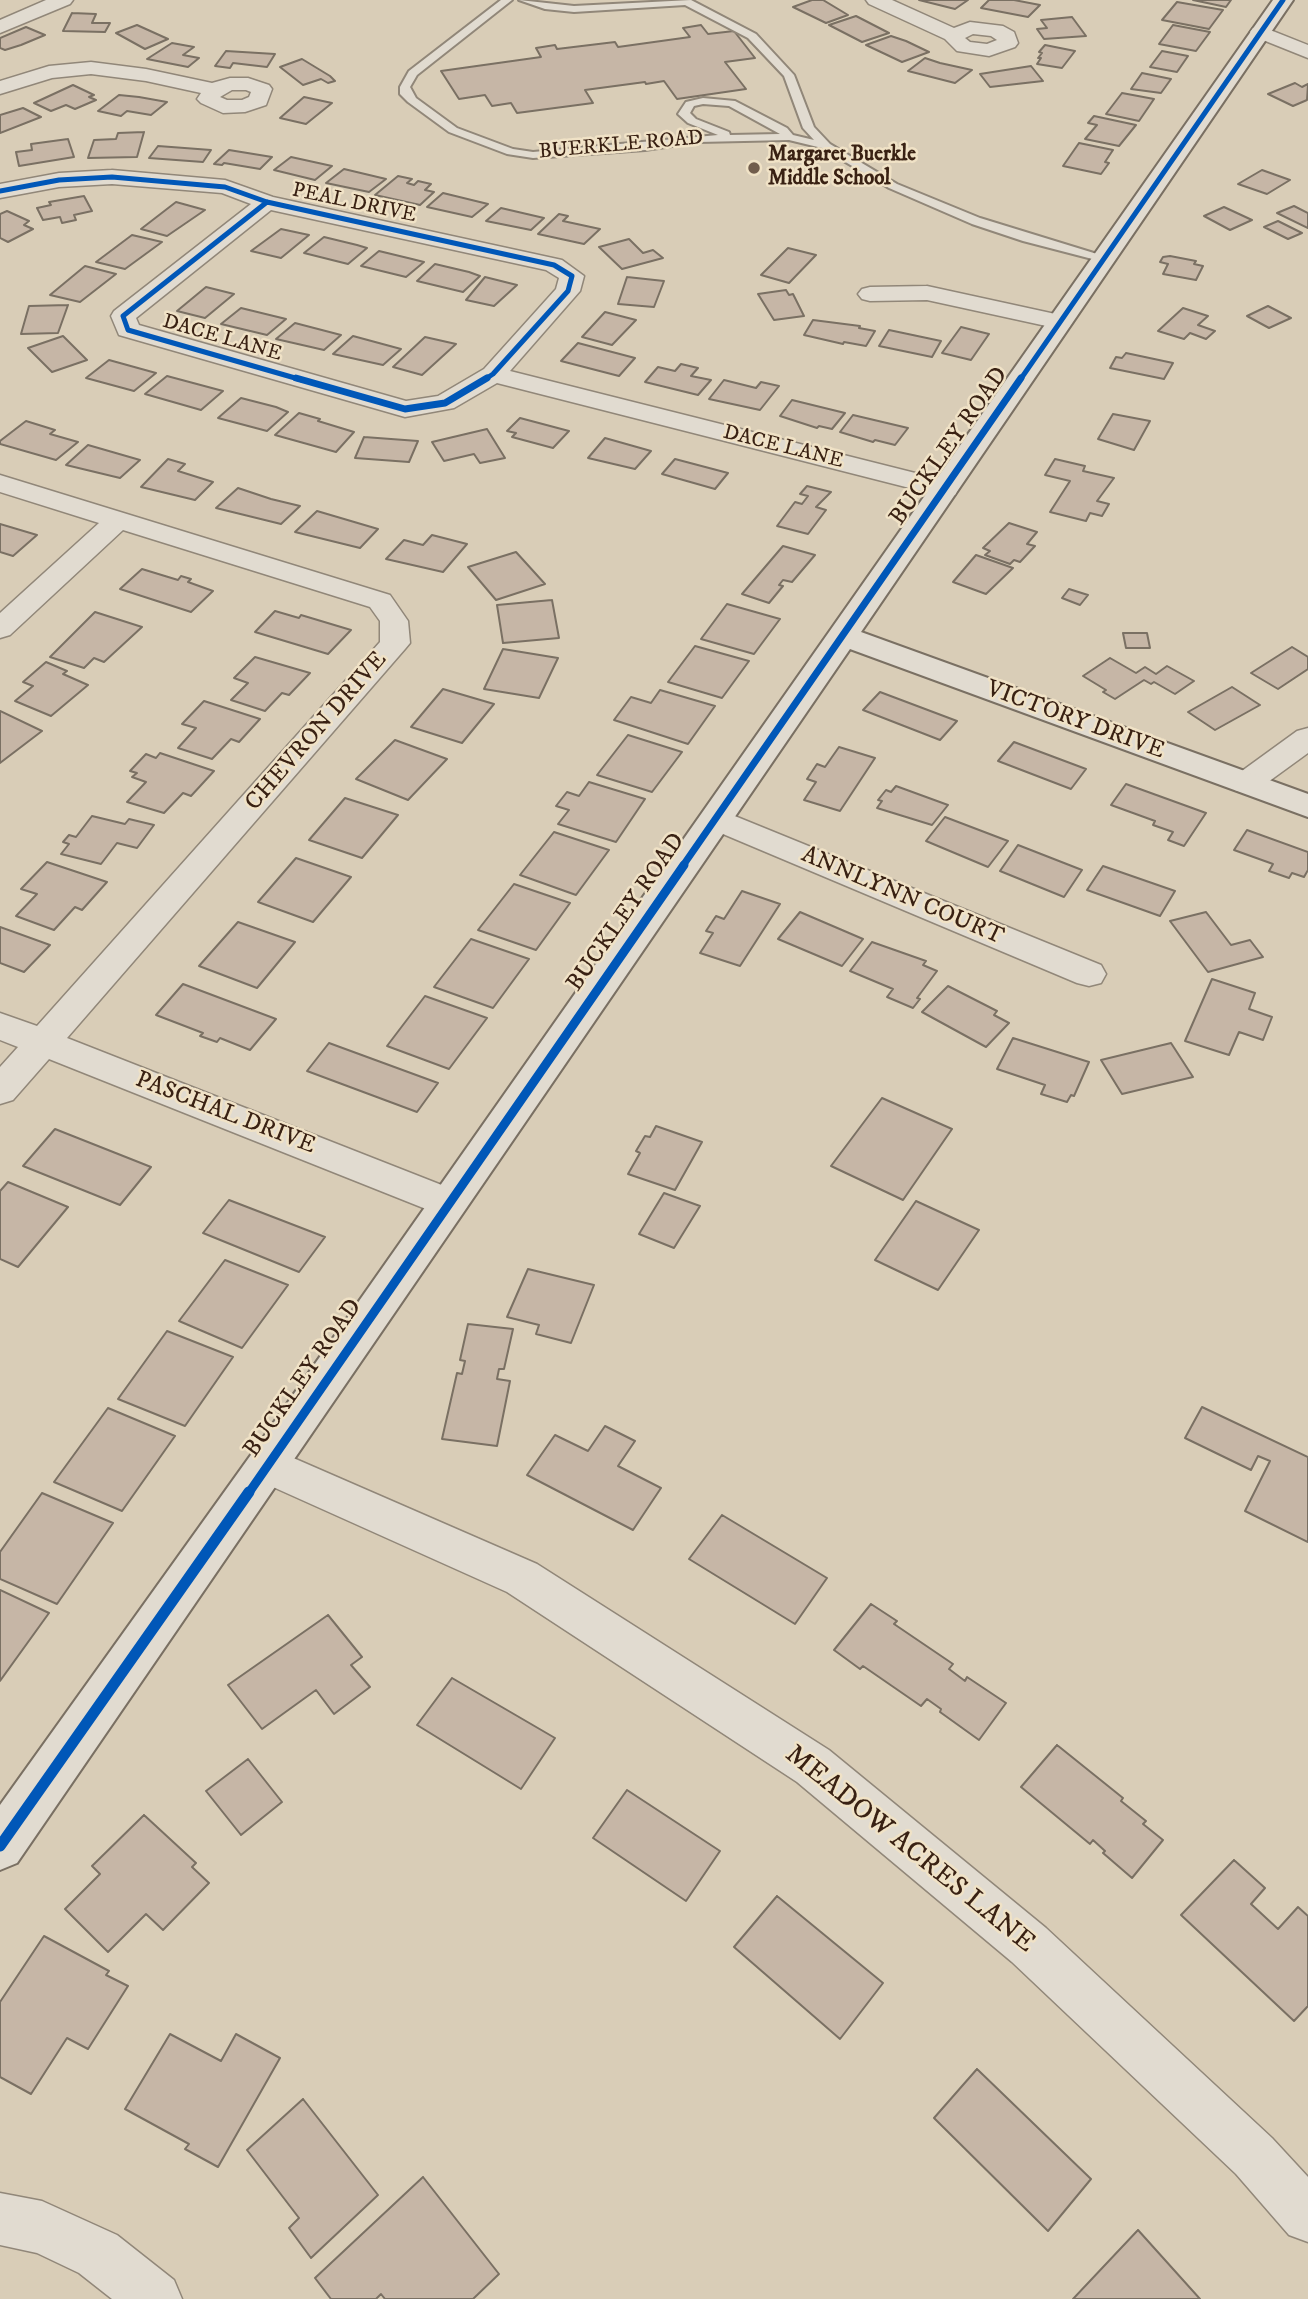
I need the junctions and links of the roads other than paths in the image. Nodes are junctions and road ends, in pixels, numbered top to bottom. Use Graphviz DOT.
graph roads {
  1 [pos="64,0"];
  2 [pos="507,0"];
  3 [pos="524,0"];
  4 [pos="876,0"];
  5 [pos="1283,0"];
  6 [pos="685,1"];
  7 [pos="0,27"];
  8 [pos="1260,32"];
  9 [pos="954,37"];
  10 [pos="56,50"];
  11 [pos="1308,52"];
  12 [pos="49,72"];
  13 [pos="0,88"];
  14 [pos="213,90"];
  15 [pos="736,137"];
  16 [pos="789,137"];
  17 [pos="826,146"];
  18 [pos="0,191"];
  19 [pos="267,202"];
  20 [pos="1104,258"];
  21 [pos="870,294"];
  22 [pos="1060,322"];
  23 [pos="493,374"];
  24 [pos="0,483"];
  25 [pos="945,489"];
  26 [pos="120,519"];
  27 [pos="0,629"];
  28 [pos="842,636"];
  29 [pos="1308,738"];
  30 [pos="1246,783"];
  31 [pos="1308,806"];
  32 [pos="715,819"];
  33 [pos="1089,974"];
  34 [pos="0,1026"];
  35 [pos="44,1043"];
  36 [pos="0,1091"];
  37 [pos="449,1203"];
  38 [pos="268,1465"];
  39 [pos="0,1846"];
  40 [pos="1308,2216"];
  41 [pos="0,2219"];
  42 [pos="155,2299"];
  1 -- 7 [label="street"];
  2 -- 15 [label="lane, BUERKLE ROAD"];
  3 -- 6 [label="lane"];
  4 -- 9 [label="street"];
  5 -- 8 [label="street, BUCKLEY ROAD"];
  6 -- 17 [label="lane, BUERKLE ROAD"];
  8 -- 11 [label="street"];
  8 -- 20 [label="street, BUCKLEY ROAD"];
  10 -- 12 [label="street"];
  12 -- 13 [label="street"];
  12 -- 14 [label="street"];
  15 -- 16 [label="lane, BUERKLE ROAD"];
  15 -- 16 [label="lane"];
  16 -- 17 [label="lane, BUERKLE ROAD"];
  17 -- 20 [label="lane, BUERKLE ROAD"];
  18 -- 19 [label="street, PEAL DRIVE"];
  19 -- 23 [label="street, PEAL DRIVE"];
  19 -- 23 [label="street, DACE LANE"];
  20 -- 22 [label="street, BUCKLEY ROAD"];
  21 -- 22 [label="street"];
  22 -- 25 [label="street, BUCKLEY ROAD"];
  23 -- 25 [label="street, DACE LANE"];
  24 -- 26 [label="street, CHEVRON DRIVE"];
  25 -- 28 [label="street, BUCKLEY ROAD"];
  26 -- 27 [label="street"];
  26 -- 35 [label="street, CHEVRON DRIVE"];
  28 -- 30 [label="street, VICTORY DRIVE"];
  28 -- 32 [label="street, BUCKLEY ROAD"];
  29 -- 30 [label="street"];
  30 -- 31 [label="street, VICTORY DRIVE"];
  32 -- 33 [label="street, ANNLYNN COURT"];
  32 -- 37 [label="street, BUCKLEY ROAD"];
  34 -- 35 [label="street, PASCHAL DRIVE"];
  35 -- 36 [label="street, CHEVRON DRIVE"];
  35 -- 37 [label="street, PASCHAL DRIVE"];
  37 -- 38 [label="street, BUCKLEY ROAD"];
  38 -- 39 [label="street, BUCKLEY ROAD"];
  38 -- 40 [label="street, MEADOW ACRES LANE"];
  41 -- 42 [label="street"];
}
